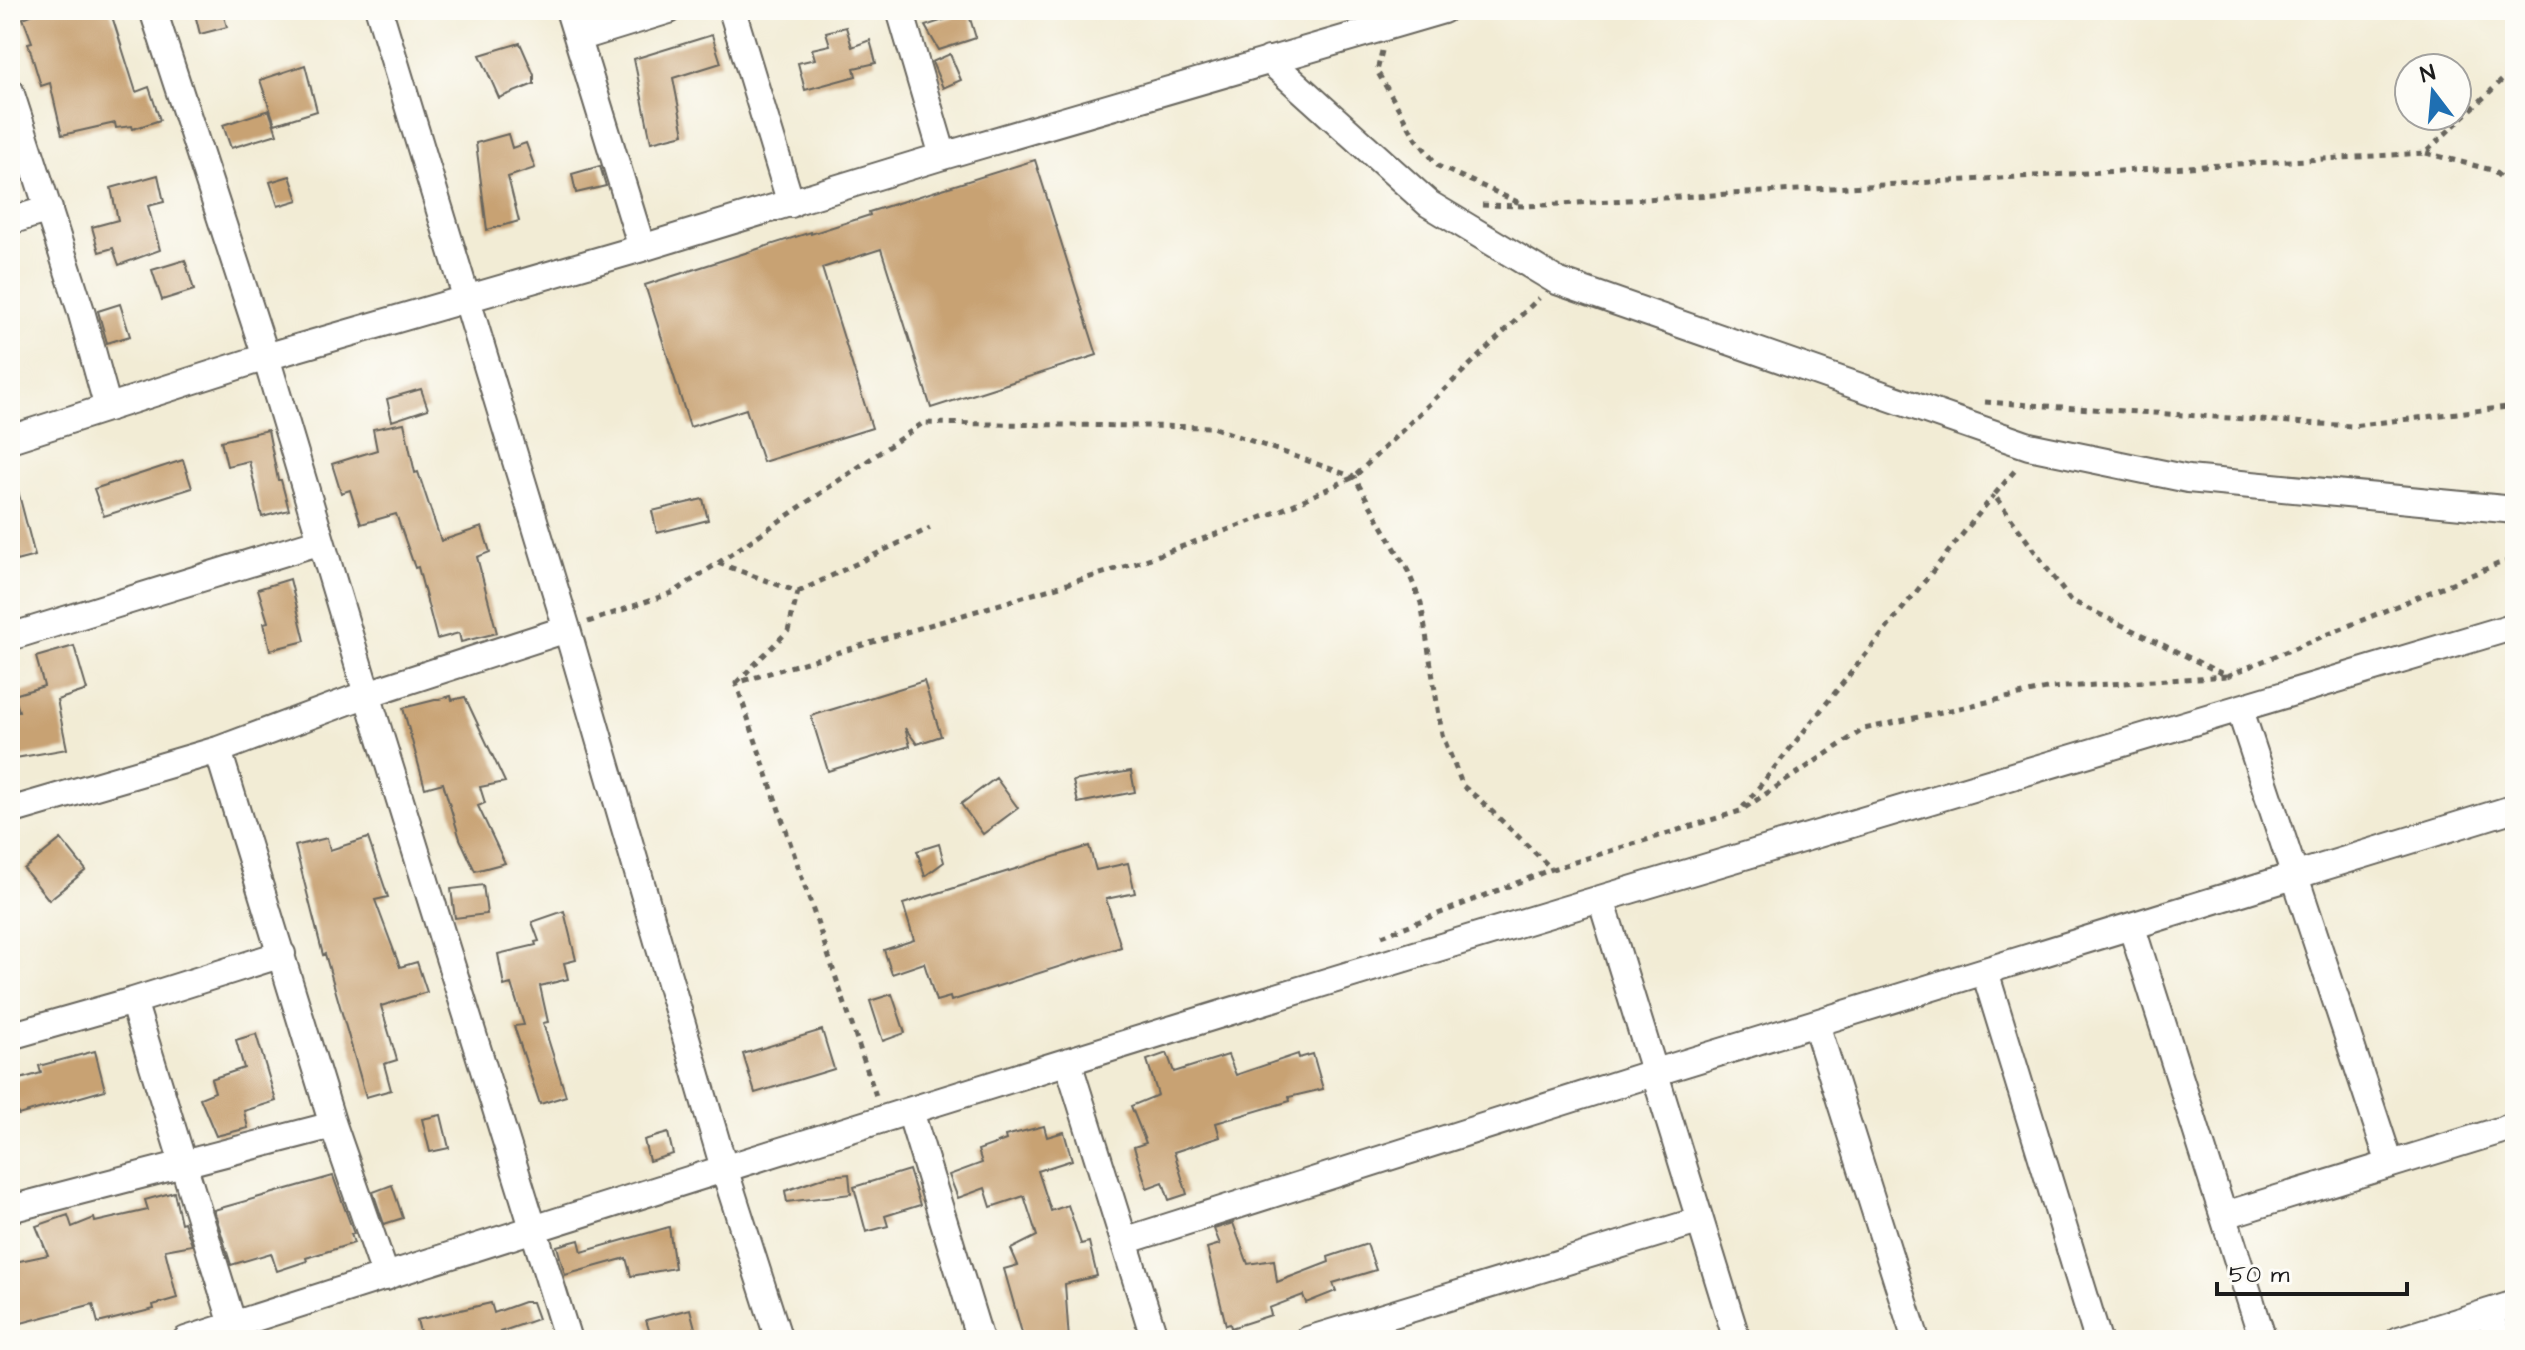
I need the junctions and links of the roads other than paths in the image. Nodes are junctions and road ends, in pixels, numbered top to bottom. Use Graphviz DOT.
graph roads {
  1 [pos="153,10"];
  2 [pos="379,10"];
  3 [pos="569,10"];
  4 [pos="669,10"];
  5 [pos="732,10"];
  6 [pos="900,10"];
  7 [pos="1443,10"];
  8 [pos="1386,18"];
  9 [pos="578,38"];
  10 [pos="1269,60"];
  11 [pos="10,91"];
  12 [pos="943,156"];
  13 [pos="791,204"];
  14 [pos="49,209"];
  15 [pos="10,221"];
  16 [pos="642,248"];
  17 [pos="468,298"];
  18 [pos="266,357"];
  19 [pos="108,408"];
  20 [pos="10,439"];
  21 [pos="2515,510"];
  22 [pos="321,541"];
  23 [pos="2515,626"];
  24 [pos="567,629"];
  25 [pos="10,637"];
  26 [pos="367,694"];
  27 [pos="2240,710"];
  28 [pos="218,750"];
  29 [pos="2515,808"];
  30 [pos="10,811"];
  31 [pos="2295,877"];
  32 [pos="1601,899"];
  33 [pos="2132,928"];
  34 [pos="282,954"];
  35 [pos="1985,972"];
  36 [pos="133,1001"];
  37 [pos="1816,1024"];
  38 [pos="10,1036"];
  39 [pos="1068,1062"];
  40 [pos="1653,1073"];
  41 [pos="910,1111"];
  42 [pos="333,1125"];
  43 [pos="2515,1126"];
  44 [pos="184,1164"];
  45 [pos="2390,1164"];
  46 [pos="724,1168"];
  47 [pos="10,1209"];
  48 [pos="2225,1215"];
  49 [pos="1698,1221"];
  50 [pos="533,1228"];
  51 [pos="1124,1241"];
  52 [pos="386,1277"];
  53 [pos="2515,1304"];
  54 [pos="2489,1312"];
  55 [pos="233,1325"];
  56 [pos="1386,1328"];
  57 [pos="186,1340"];
  58 [pos="568,1340"];
  59 [pos="779,1340"];
  60 [pos="980,1340"];
  61 [pos="1155,1340"];
  62 [pos="1308,1340"];
  63 [pos="1737,1340"];
  64 [pos="1916,1340"];
  65 [pos="2098,1340"];
  66 [pos="2263,1340"];
  67 [pos="2399,1340"];
  68 [pos="2498,1340"];
  1 -- 18 [label="street"];
  2 -- 17 [label="street"];
  3 -- 9 [label="street"];
  4 -- 9 [label="street"];
  5 -- 13 [label="street"];
  6 -- 12 [label="street"];
  7 -- 8 [label="street"];
  8 -- 10 [label="street"];
  9 -- 16 [label="street"];
  10 -- 12 [label="street"];
  10 -- 21 [label="street"];
  11 -- 14 [label="street"];
  12 -- 13 [label="street"];
  13 -- 16 [label="street"];
  14 -- 15 [label="street"];
  14 -- 19 [label="street"];
  16 -- 17 [label="street"];
  17 -- 18 [label="street"];
  17 -- 24 [label="street"];
  18 -- 19 [label="street"];
  18 -- 22 [label="street"];
  19 -- 20 [label="street"];
  22 -- 25 [label="street"];
  22 -- 26 [label="street"];
  23 -- 27 [label="street"];
  24 -- 26 [label="street"];
  24 -- 46 [label="street"];
  26 -- 28 [label="street"];
  26 -- 50 [label="street"];
  27 -- 31 [label="street"];
  27 -- 32 [label="street"];
  28 -- 30 [label="street"];
  28 -- 34 [label="street"];
  29 -- 31 [label="street"];
  31 -- 33 [label="street"];
  31 -- 45 [label="street"];
  32 -- 39 [label="street"];
  32 -- 40 [label="street"];
  33 -- 35 [label="street"];
  33 -- 48 [label="street"];
  34 -- 36 [label="street"];
  34 -- 42 [label="street"];
  35 -- 37 [label="street"];
  35 -- 65 [label="street"];
  36 -- 38 [label="street"];
  36 -- 44 [label="street"];
  37 -- 40 [label="street"];
  37 -- 64 [label="street"];
  39 -- 41 [label="street"];
  39 -- 51 [label="street"];
  40 -- 49 [label="street"];
  40 -- 51 [label="street"];
  41 -- 46 [label="street"];
  41 -- 60 [label="street"];
  42 -- 44 [label="street"];
  42 -- 52 [label="street"];
  43 -- 45 [label="street"];
  44 -- 47 [label="street"];
  44 -- 55 [label="street"];
  45 -- 48 [label="street"];
  46 -- 50 [label="street"];
  46 -- 59 [label="street"];
  48 -- 66 [label="street"];
  49 -- 56 [label="street"];
  49 -- 63 [label="street"];
  50 -- 52 [label="street"];
  50 -- 58 [label="street"];
  51 -- 61 [label="street"];
  52 -- 55 [label="street"];
  53 -- 54 [label="street"];
  54 -- 67 [label="street"];
  54 -- 68 [label="street"];
  55 -- 57 [label="street"];
  56 -- 62 [label="street"];
}
